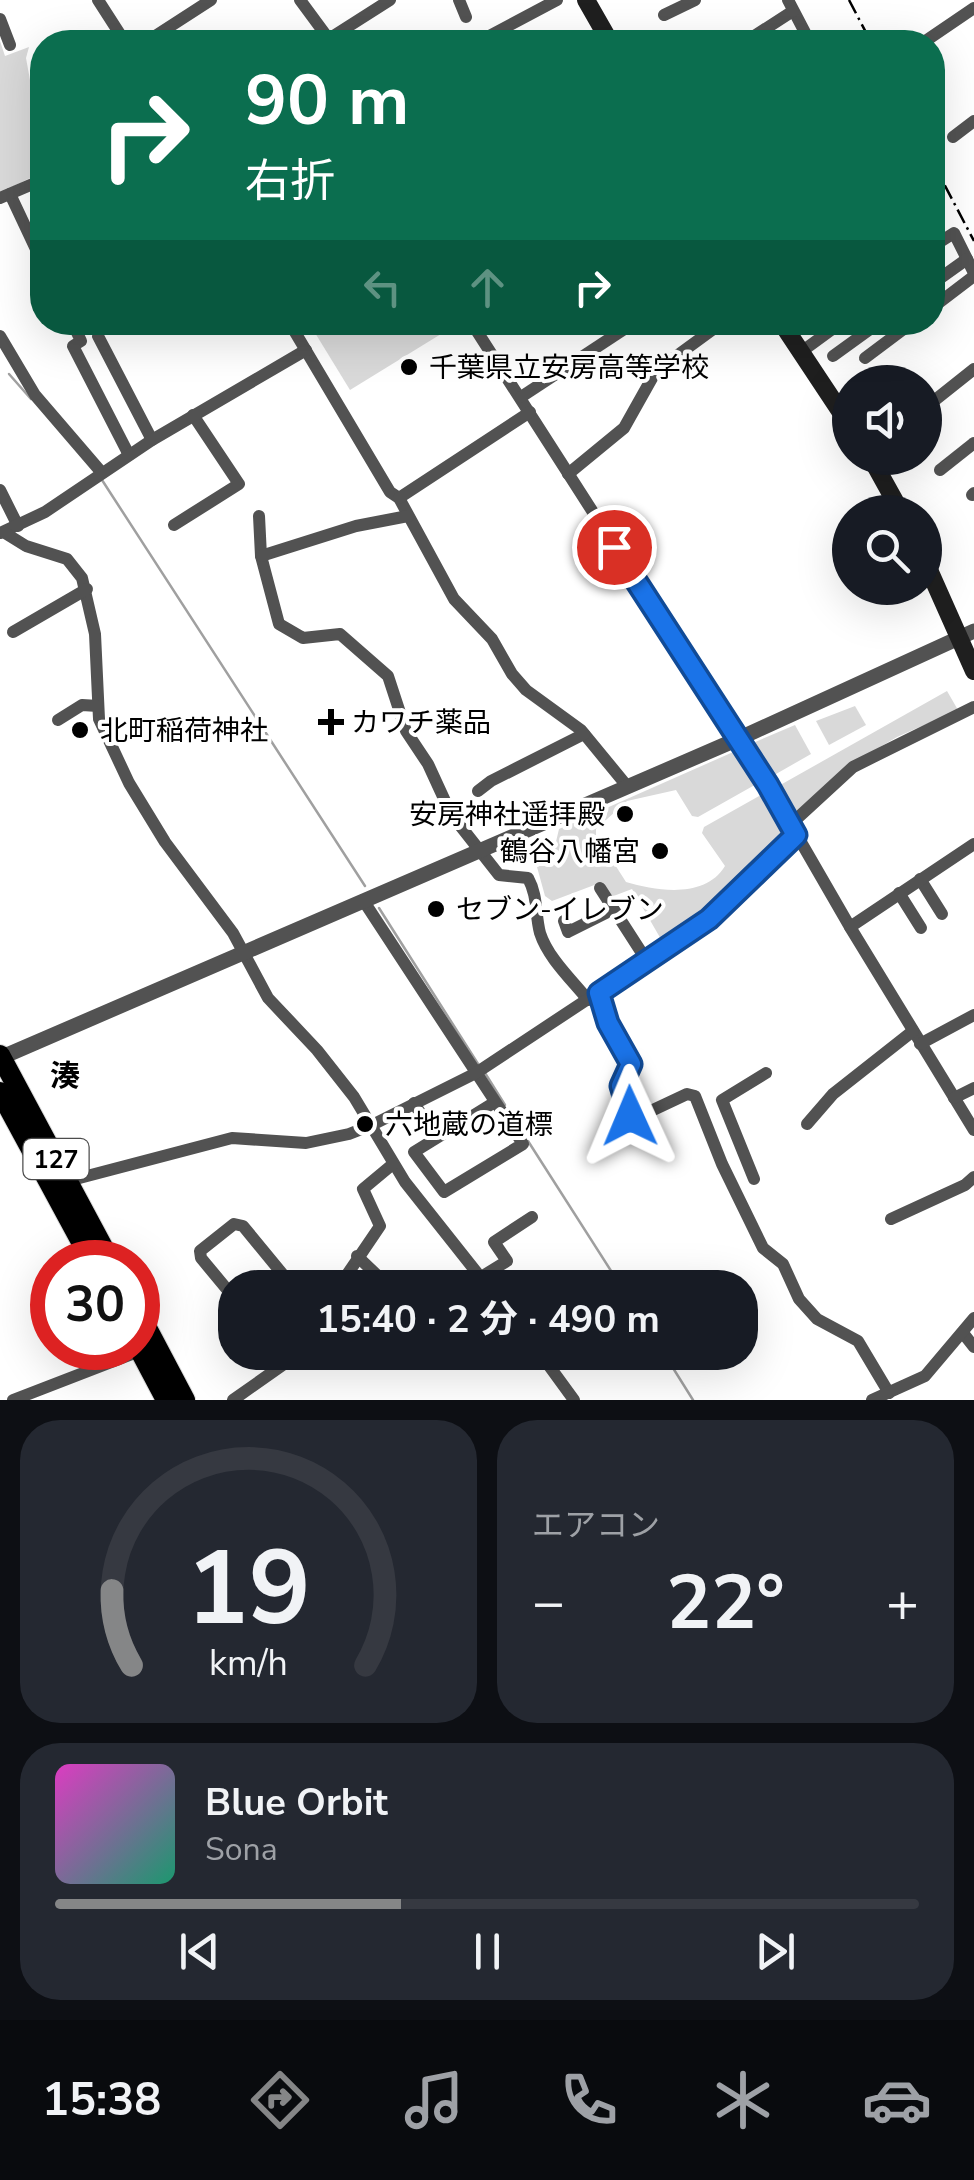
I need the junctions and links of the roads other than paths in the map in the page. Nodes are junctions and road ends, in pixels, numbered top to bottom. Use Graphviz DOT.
graph roads {
  1 [pos="98,0"];
  2 [pos="211,0"];
  3 [pos="300,0"];
  4 [pos="390,0"];
  5 [pos="459,0"];
  6 [pos="557,0"];
  7 [pos="586,0"];
  8 [pos="695,0"];
  9 [pos="790,5"];
  10 [pos="974,8"];
  11 [pos="664,15"];
  12 [pos="466,17"];
  13 [pos="0,19"];
  14 [pos="117,30"];
  15 [pos="165,30"];
  16 [pos="320,30"];
  17 [pos="345,30"];
  18 [pos="501,30"];
  19 [pos="603,30"];
  20 [pos="760,30"];
  21 [pos="804,30"];
  22 [pos="942,30"];
  23 [pos="10,45"];
  24 [pos="974,121"];
  25 [pos="953,137"];
  26 [pos="30,185"];
  27 [pos="5,196"];
  28 [pos="945,239"];
  29 [pos="30,241"];
  30 [pos="967,258"];
  31 [pos="945,274"];
  32 [pos="974,274"];
  33 [pos="945,297"];
  34 [pos="77,335"];
  35 [pos="297,335"];
  36 [pos="480,335"];
  37 [pos="615,335"];
  38 [pos="705,335"];
  39 [pos="790,335"];
  40 [pos="824,335"];
  41 [pos="862,335"];
  42 [pos="895,335"];
  43 [pos="0,336"];
  44 [pos="98,336"];
  45 [pos="306,350"];
  46 [pos="801,352"];
  47 [pos="833,356"];
  48 [pos="865,358"];
  49 [pos="974,369"];
  50 [pos="942,394"];
  51 [pos="521,397"];
  52 [pos="832,399"];
  53 [pos="530,412"];
  54 [pos="193,415"];
  55 [pos="152,440"];
  56 [pos="974,442"];
  57 [pos="130,455"];
  58 [pos="942,468"];
  59 [pos="568,474"];
  60 [pos="100,475"];
  61 [pos="0,490"];
  62 [pos="398,498"];
  63 [pos="259,516"];
  64 [pos="408,516"];
  65 [pos="174,525"];
  66 [pos="18,526"];
  67 [pos="2,533"];
  68 [pos="261,556"];
  69 [pos="86,589"];
  70 [pos="942,591"];
  71 [pos="13,632"];
  72 [pos="967,634"];
  73 [pos="974,670"];
  74 [pos="98,706"];
  75 [pos="974,707"];
  76 [pos="58,720"];
  77 [pos="584,734"];
  78 [pos="738,739"];
  79 [pos="627,786"];
  80 [pos="478,791"];
  81 [pos="794,830"];
  82 [pos="974,844"];
  83 [pos="478,851"];
  84 [pos="920,880"];
  85 [pos="600,888"];
  86 [pos="899,893"];
  87 [pos="364,900"];
  88 [pos="612,910"];
  89 [pos="942,914"];
  90 [pos="564,921"];
  91 [pos="850,928"];
  92 [pos="921,928"];
  93 [pos="243,952"];
  94 [pos="647,961"];
  95 [pos="594,997"];
  96 [pos="974,1015"];
  97 [pos="913,1031"];
  98 [pos="920,1044"];
  99 [pos="0,1057"];
  100 [pos="480,1070"];
  101 [pos="766,1073"];
  102 [pos="974,1088"];
  103 [pos="0,1092"];
  104 [pos="954,1098"];
  105 [pos="496,1102"];
  106 [pos="414,1103"];
  107 [pos="807,1124"];
  108 [pos="372,1125"];
  109 [pos="974,1130"];
  110 [pos="435,1138"];
  111 [pos="393,1164"];
  112 [pos="974,1176"];
  113 [pos="754,1179"];
  114 [pos="68,1181"];
  115 [pos="532,1216"];
  116 [pos="891,1218"];
  117 [pos="80,1240"];
  118 [pos="100,1240"];
  119 [pos="356,1256"];
  120 [pos="279,1270"];
  121 [pos="348,1270"];
  122 [pos="371,1270"];
  123 [pos="476,1270"];
  124 [pos="498,1270"];
  125 [pos="218,1278"];
  126 [pos="974,1318"];
  127 [pos="963,1332"];
  128 [pos="974,1347"];
  129 [pos="160,1353"];
  130 [pos="87,1370"];
  131 [pos="150,1370"];
  132 [pos="269,1370"];
  133 [pos="552,1370"];
  134 [pos="889,1393"];
  135 [pos="13,1400"];
  136 [pos="166,1400"];
  137 [pos="185,1400"];
  138 [pos="233,1400"];
  139 [pos="574,1400"];
  140 [pos="872,1400"];
  1 -- 14 [label="street"];
  2 -- 15 [label="street"];
  3 -- 16 [label="street"];
  4 -- 17 [label="street"];
  5 -- 12 [label="street"];
  6 -- 18 [label="street"];
  7 -- 19 [label="main road"];
  8 -- 11 [label="street"];
  9 -- 20 [label="street"];
  9 -- 21 [label="street"];
  10 -- 22 [label="street"];
  13 -- 23 [label="street"];
  24 -- 25 [label="street"];
  26 -- 27 [label="street"];
  27 -- 29 [label="street"];
  28 -- 30 [label="street"];
  30 -- 31 [label="street"];
  30 -- 32 [label="street"];
  32 -- 33 [label="street"];
  34 -- 57 [label="street"];
  35 -- 45 [label="street"];
  36 -- 51 [label="street"];
  37 -- 51 [label="street"];
  38 -- 59 [label="street"];
  39 -- 46 [label="main road"];
  40 -- 46 [label="street"];
  41 -- 47 [label="street"];
  42 -- 48 [label="street"];
  43 -- 60 [label="street"];
  44 -- 55 [label="street"];
  45 -- 54 [label="street"];
  45 -- 62 [label="street"];
  46 -- 52 [label="main road"];
  49 -- 50 [label="street"];
  51 -- 53 [label="street"];
  53 -- 59 [label="street"];
  53 -- 62 [label="street"];
  54 -- 55 [label="street"];
  54 -- 65 [label="street"];
  55 -- 57 [label="street"];
  56 -- 58 [label="street"];
  57 -- 60 [label="street"];
  59 -- 78 [label="street"];
  60 -- 66 [label="street"];
  61 -- 66 [label="street"];
  62 -- 64 [label="street"];
  63 -- 68 [label="street"];
  64 -- 68 [label="street"];
  64 -- 77 [label="street"];
  66 -- 67 [label="street"];
  67 -- 69 [label="street"];
  68 -- 83 [label="street"];
  69 -- 71 [label="street"];
  69 -- 74 [label="street"];
  70 -- 72 [label="main road"];
  72 -- 73 [label="main road"];
  72 -- 78 [label="street"];
  74 -- 76 [label="street"];
  74 -- 93 [label="street"];
  75 -- 81 [label="street"];
  77 -- 79 [label="street"];
  77 -- 80 [label="street"];
  78 -- 79 [label="street"];
  78 -- 81 [label="street"];
  79 -- 83 [label="street"];
  81 -- 91 [label="street"];
  81 -- 94 [label="street"];
  82 -- 84 [label="street"];
  83 -- 87 [label="street"];
  83 -- 95 [label="street"];
  84 -- 86 [label="street"];
  84 -- 89 [label="street"];
  85 -- 88 [label="street"];
  86 -- 91 [label="street"];
  86 -- 92 [label="street"];
  87 -- 93 [label="street"];
  87 -- 100 [label="street"];
  88 -- 90 [label="street"];
  88 -- 94 [label="street"];
  91 -- 97 [label="street"];
  93 -- 99 [label="street"];
  93 -- 108 [label="street"];
  94 -- 95 [label="street"];
  95 -- 100 [label="street"];
  95 -- 134 [label="street"];
  96 -- 98 [label="street"];
  97 -- 98 [label="street"];
  97 -- 107 [label="street"];
  98 -- 104 [label="street"];
  99 -- 114 [label="highway, 127"];
  100 -- 105 [label="street"];
  100 -- 106 [label="street"];
  101 -- 113 [label="street"];
  102 -- 104 [label="street"];
  103 -- 117 [label="highway, 127"];
  104 -- 109 [label="street"];
  105 -- 110 [label="street"];
  105 -- 110 [label="street"];
  106 -- 108 [label="street"];
  106 -- 110 [label="street"];
  108 -- 111 [label="street"];
  108 -- 114 [label="street"];
  111 -- 119 [label="street"];
  111 -- 123 [label="street"];
  112 -- 116 [label="street"];
  114 -- 118 [label="highway, 127"];
  115 -- 124 [label="street"];
  119 -- 121 [label="street"];
  119 -- 122 [label="street"];
  120 -- 125 [label="street"];
  126 -- 127 [label="street"];
  127 -- 128 [label="street"];
  127 -- 134 [label="street"];
  129 -- 137 [label="highway"];
  130 -- 135 [label="street"];
  131 -- 136 [label="highway"];
  132 -- 138 [label="street"];
  133 -- 139 [label="street"];
  134 -- 140 [label="street"];
}
